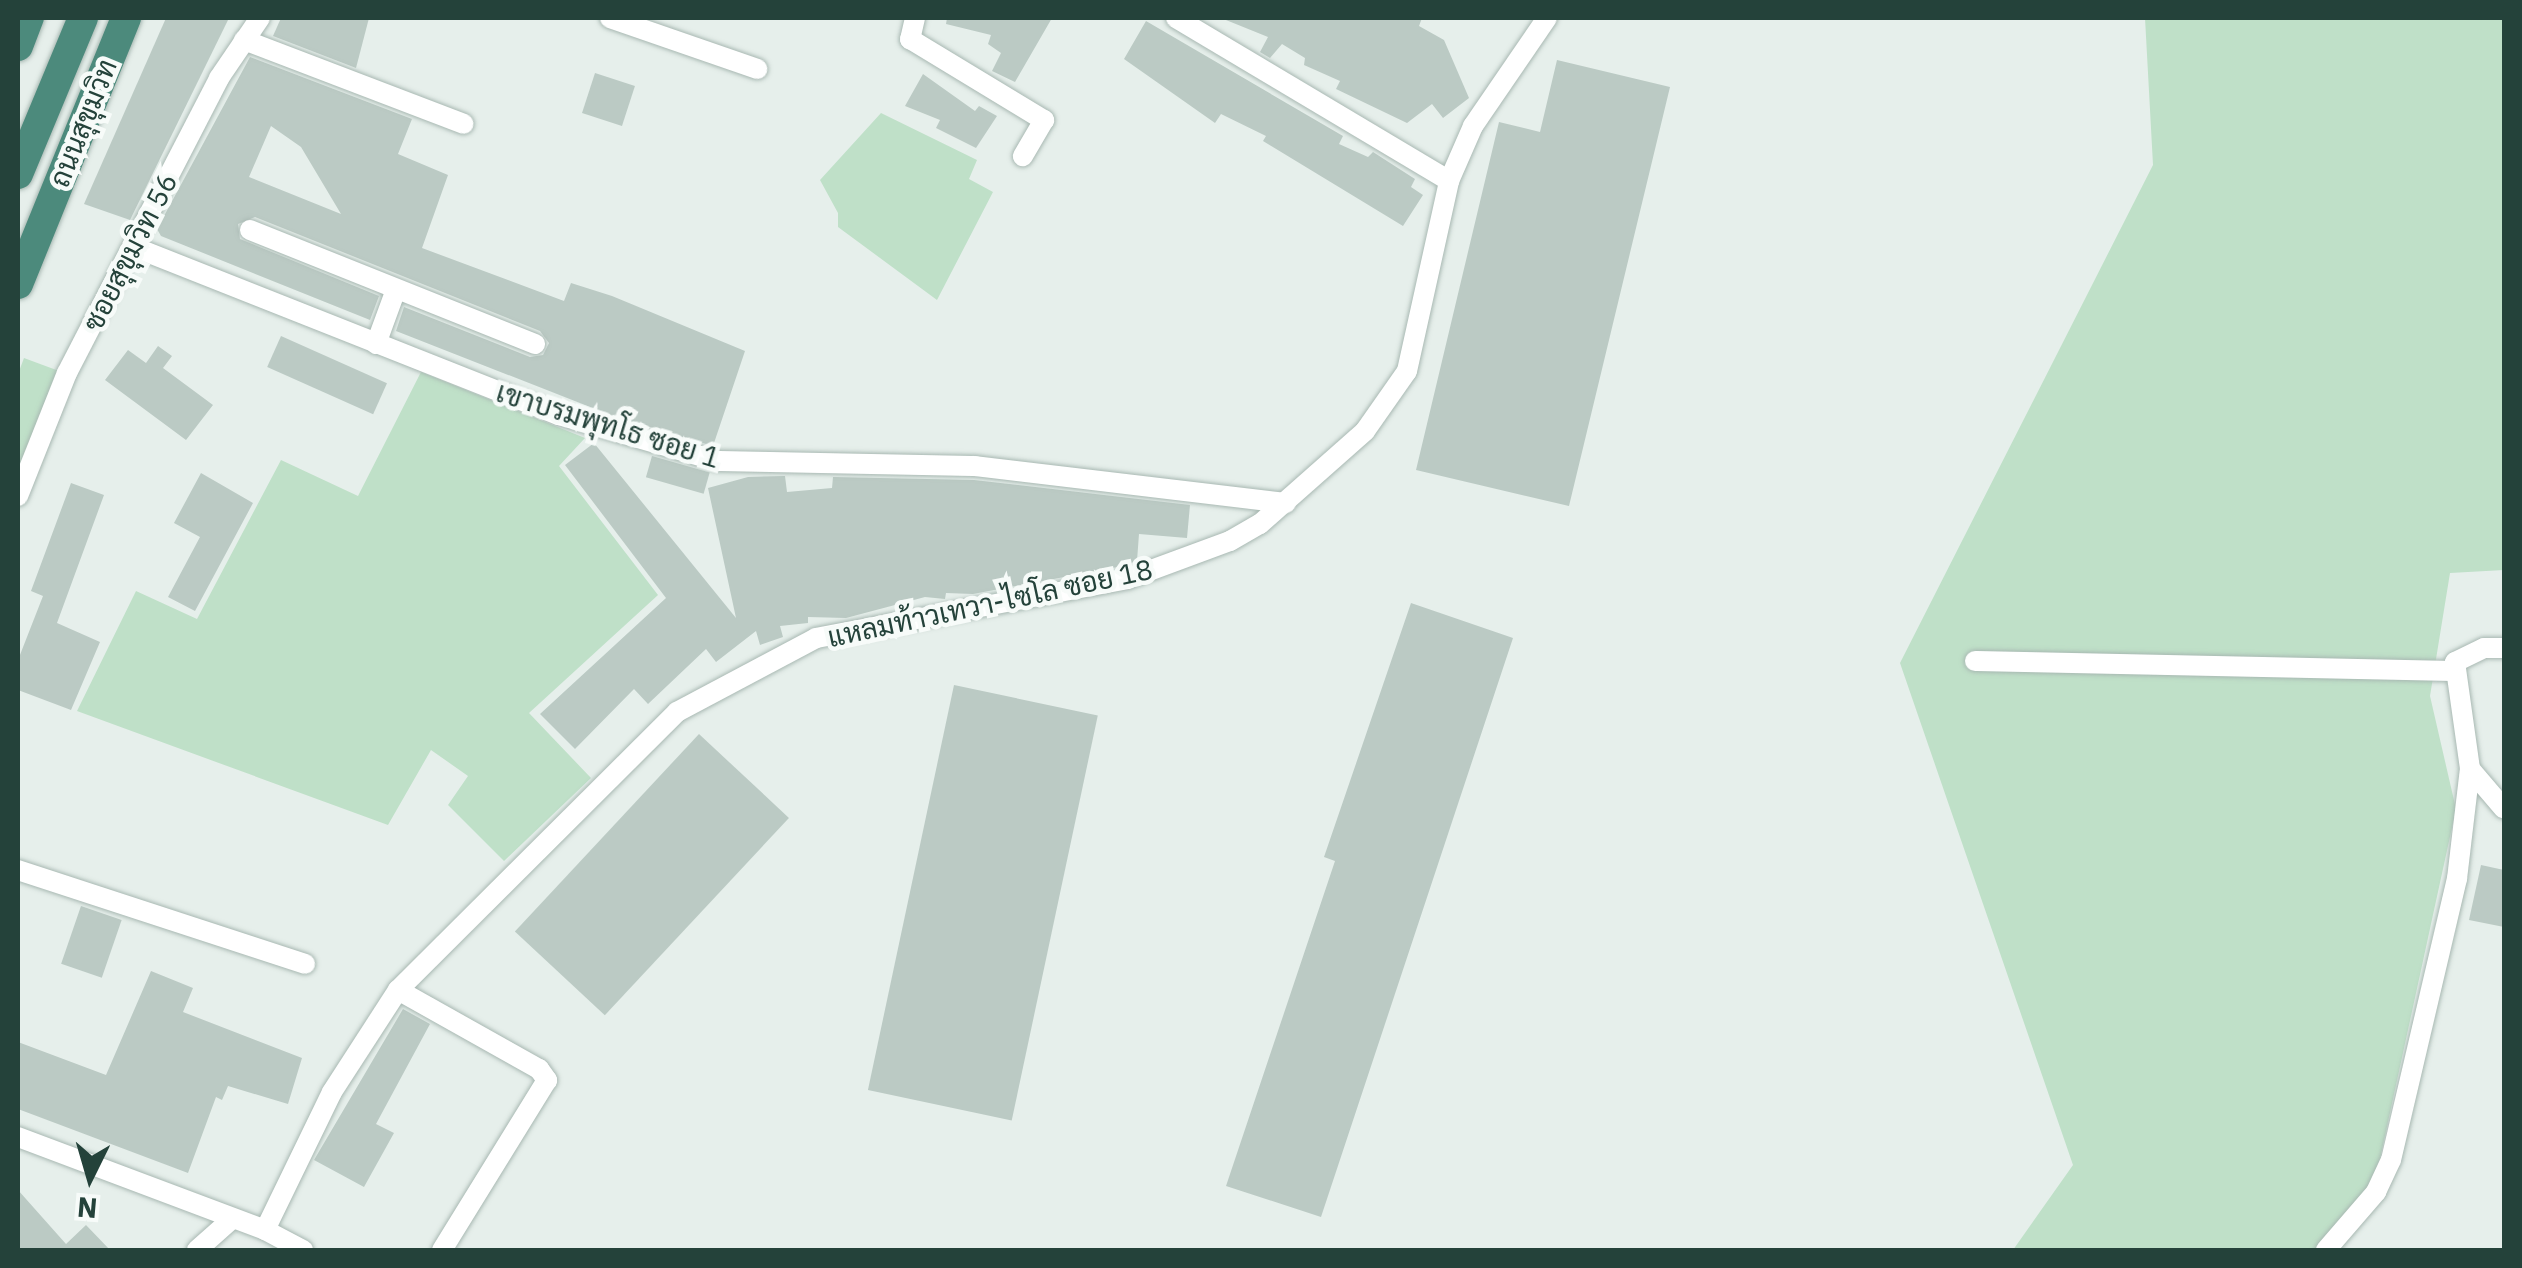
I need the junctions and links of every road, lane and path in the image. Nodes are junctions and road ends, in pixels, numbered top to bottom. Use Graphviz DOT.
graph roads {
  1 [pos="29,18"];
  2 [pos="83,18"];
  3 [pos="126,18"];
  4 [pos="260,18"];
  5 [pos="610,18"];
  6 [pos="914,18"];
  7 [pos="1176,18"];
  8 [pos="1547,18"];
  9 [pos="244,40"];
  10 [pos="18,46"];
  11 [pos="758,69"];
  12 [pos="464,124"];
  13 [pos="1023,156"];
  14 [pos="18,174"];
  15 [pos="1449,180"];
  16 [pos="250,230"];
  17 [pos="134,247"];
  18 [pos="18,284"];
  19 [pos="395,292"];
  20 [pos="376,344"];
  21 [pos="535,344"];
  22 [pos="18,496"];
  23 [pos="1286,503"];
  24 [pos="2504,648"];
  25 [pos="1974,661"];
  26 [pos="2455,672"];
  27 [pos="2470,769"];
  28 [pos="2504,810"];
  29 [pos="18,870"];
  30 [pos="305,964"];
  31 [pos="398,990"];
  32 [pos="18,1137"];
  33 [pos="233,1218"];
  34 [pos="265,1230"];
  35 [pos="197,1250"];
  36 [pos="303,1250"];
  37 [pos="442,1250"];
  38 [pos="2326,1250"];
  1 -- 10 [label="highway"];
  2 -- 14 [label="highway, ถนนสุขุมวิท"];
  3 -- 18 [label="highway, ถนนสุขุมวิท"];
  4 -- 9 [label="street, ซอยสุขุมวิท 56"];
  5 -- 11 [label="street"];
  6 -- 13 [label="street"];
  7 -- 15 [label="street"];
  8 -- 15 [label="street, แหลมท้าวเทวา-ไซโล ซอย 18"];
  9 -- 12 [label="street"];
  9 -- 17 [label="street, ซอยสุขุมวิท 56"];
  15 -- 23 [label="street, แหลมท้าวเทวา-ไซโล ซอย 18"];
  16 -- 19 [label="street"];
  17 -- 20 [label="street, เขาบรมพุทโธ ซอย 1"];
  17 -- 22 [label="street, ซอยสุขุมวิท 56"];
  19 -- 20 [label="street"];
  19 -- 21 [label="street"];
  20 -- 23 [label="street, เขาบรมพุทโธ ซอย 1"];
  23 -- 31 [label="street, แหลมท้าวเทวา-ไซโล ซอย 18"];
  24 -- 26 [label="street"];
  25 -- 26 [label="street"];
  26 -- 27 [label="street"];
  27 -- 28 [label="street"];
  27 -- 38 [label="street"];
  29 -- 30 [label="street"];
  31 -- 34 [label="street, แหลมท้าวเทวา-ไซโล ซอย 18"];
  31 -- 37 [label="street"];
  32 -- 33 [label="street"];
  33 -- 34 [label="street"];
  33 -- 35 [label="street"];
  34 -- 36 [label="street"];
}
